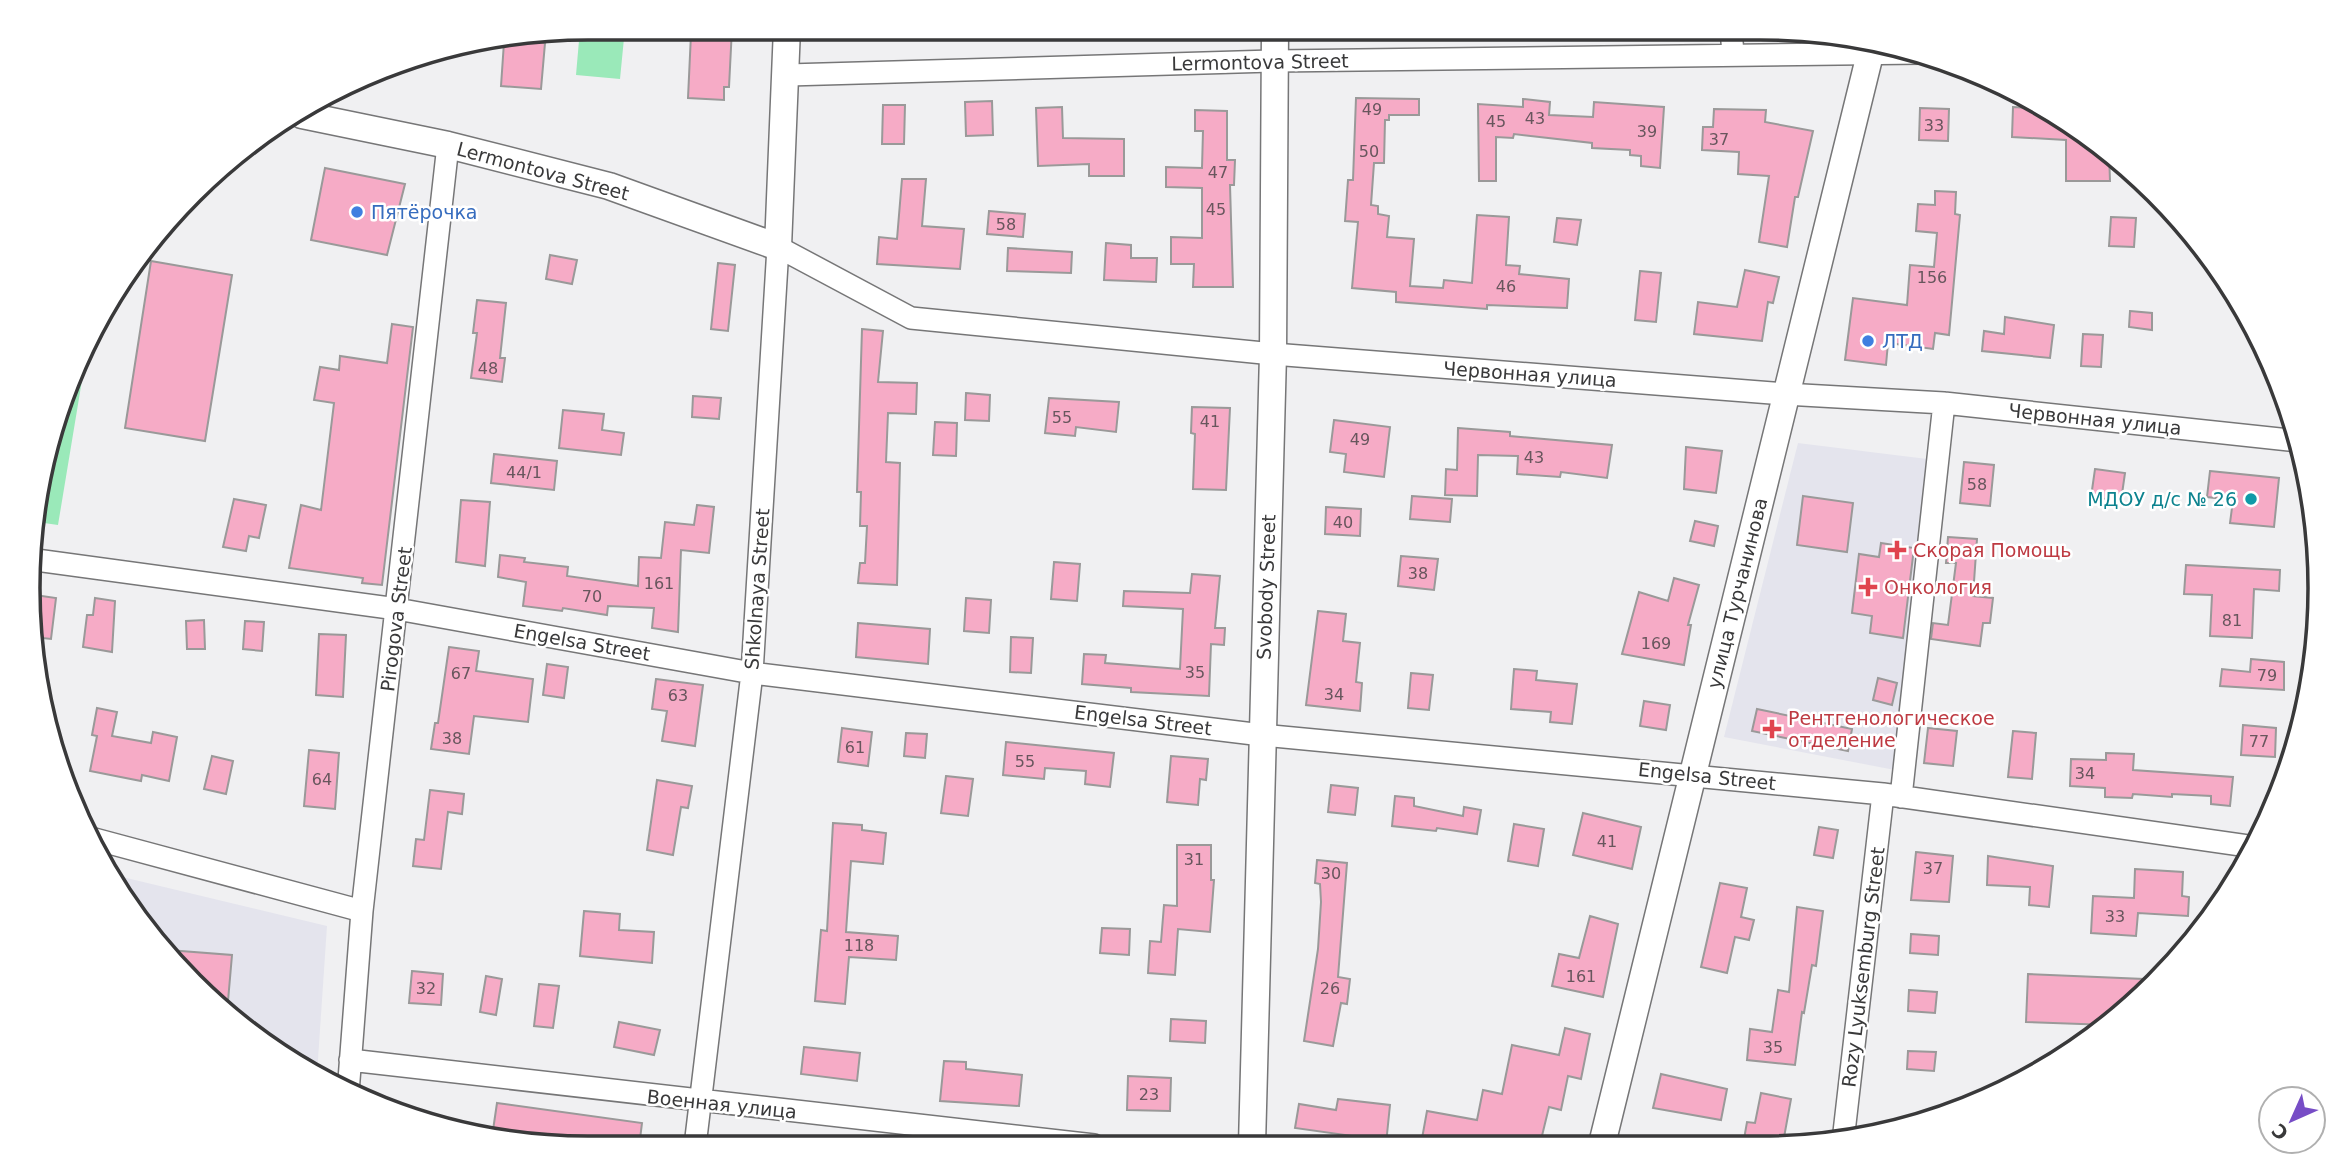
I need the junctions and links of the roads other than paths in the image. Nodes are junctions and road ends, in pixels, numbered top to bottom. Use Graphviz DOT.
graph roads {
  1 [pos="788,40"];
  2 [pos="1275,40"];
  3 [pos="1732,40"];
  4 [pos="1850,48"];
  5 [pos="1871,52"];
  6 [pos="1733,54"];
  7 [pos="1275,61"];
  8 [pos="788,75"];
  9 [pos="310,117"];
  10 [pos="448,145"];
  11 [pos="778,247"];
  12 [pos="1273,354"];
  13 [pos="1785,394"];
  14 [pos="1944,403"];
  15 [pos="2287,440"];
  16 [pos="41,561"];
  17 [pos="397,610"];
  18 [pos="752,673"];
  19 [pos="1262,735"];
  20 [pos="1692,774"];
  21 [pos="1892,795"];
  22 [pos="103,841"];
  23 [pos="2243,845"];
  24 [pos="362,911"];
  25 [pos="350,1060"];
  26 [pos="349,1080"];
  27 [pos="700,1102"];
  28 [pos="1845,1129"];
  29 [pos="696,1136"];
  30 [pos="1012,1136"];
  31 [pos="1252,1136"];
  32 [pos="1604,1136"];
  1 -- 8 [label="street, Shkolnaya Street"];
  2 -- 7 [label="street, Svobody Street"];
  3 -- 6 [label="street"];
  4 -- 6 [label="street, Lermontova Street"];
  5 -- 13 [label="street, улица Турчанинова"];
  6 -- 7 [label="street, Lermontova Street"];
  7 -- 8 [label="street, Lermontova Street"];
  7 -- 12 [label="street, Svobody Street"];
  8 -- 11 [label="street, Shkolnaya Street"];
  9 -- 10 [label="street, Lermontova Street"];
  10 -- 11 [label="street, Lermontova Street"];
  10 -- 17 [label="street, Pirogova Street"];
  11 -- 12 [label="street, Червонная улица"];
  11 -- 18 [label="street, Shkolnaya Street"];
  12 -- 13 [label="street, Червонная улица"];
  12 -- 19 [label="street, Svobody Street"];
  13 -- 14 [label="street, Червонная улица"];
  13 -- 20 [label="street, улица Турчанинова"];
  14 -- 15 [label="street, Червонная улица"];
  14 -- 21 [label="street, Rozy Lyuksemburg Street"];
  16 -- 17 [label="street, Engelsa Street"];
  17 -- 18 [label="street, Engelsa Street"];
  17 -- 24 [label="street, Pirogova Street"];
  18 -- 19 [label="street, Engelsa Street"];
  18 -- 27 [label="street, Shkolnaya Street"];
  19 -- 20 [label="street, Engelsa Street"];
  19 -- 31 [label="street, Svobody Street"];
  20 -- 21 [label="street, Engelsa Street"];
  20 -- 32 [label="street, улица Турчанинова"];
  21 -- 23 [label="street, Engelsa Street"];
  21 -- 28 [label="street, Rozy Lyuksemburg Street"];
  22 -- 24 [label="street"];
  24 -- 25 [label="street, Pirogova Street"];
  25 -- 26 [label="street, Pirogova Street"];
  25 -- 27 [label="street, Военная улица"];
  27 -- 29 [label="street, Shkolnaya Street"];
  27 -- 30 [label="street, Военная улица"];
}
